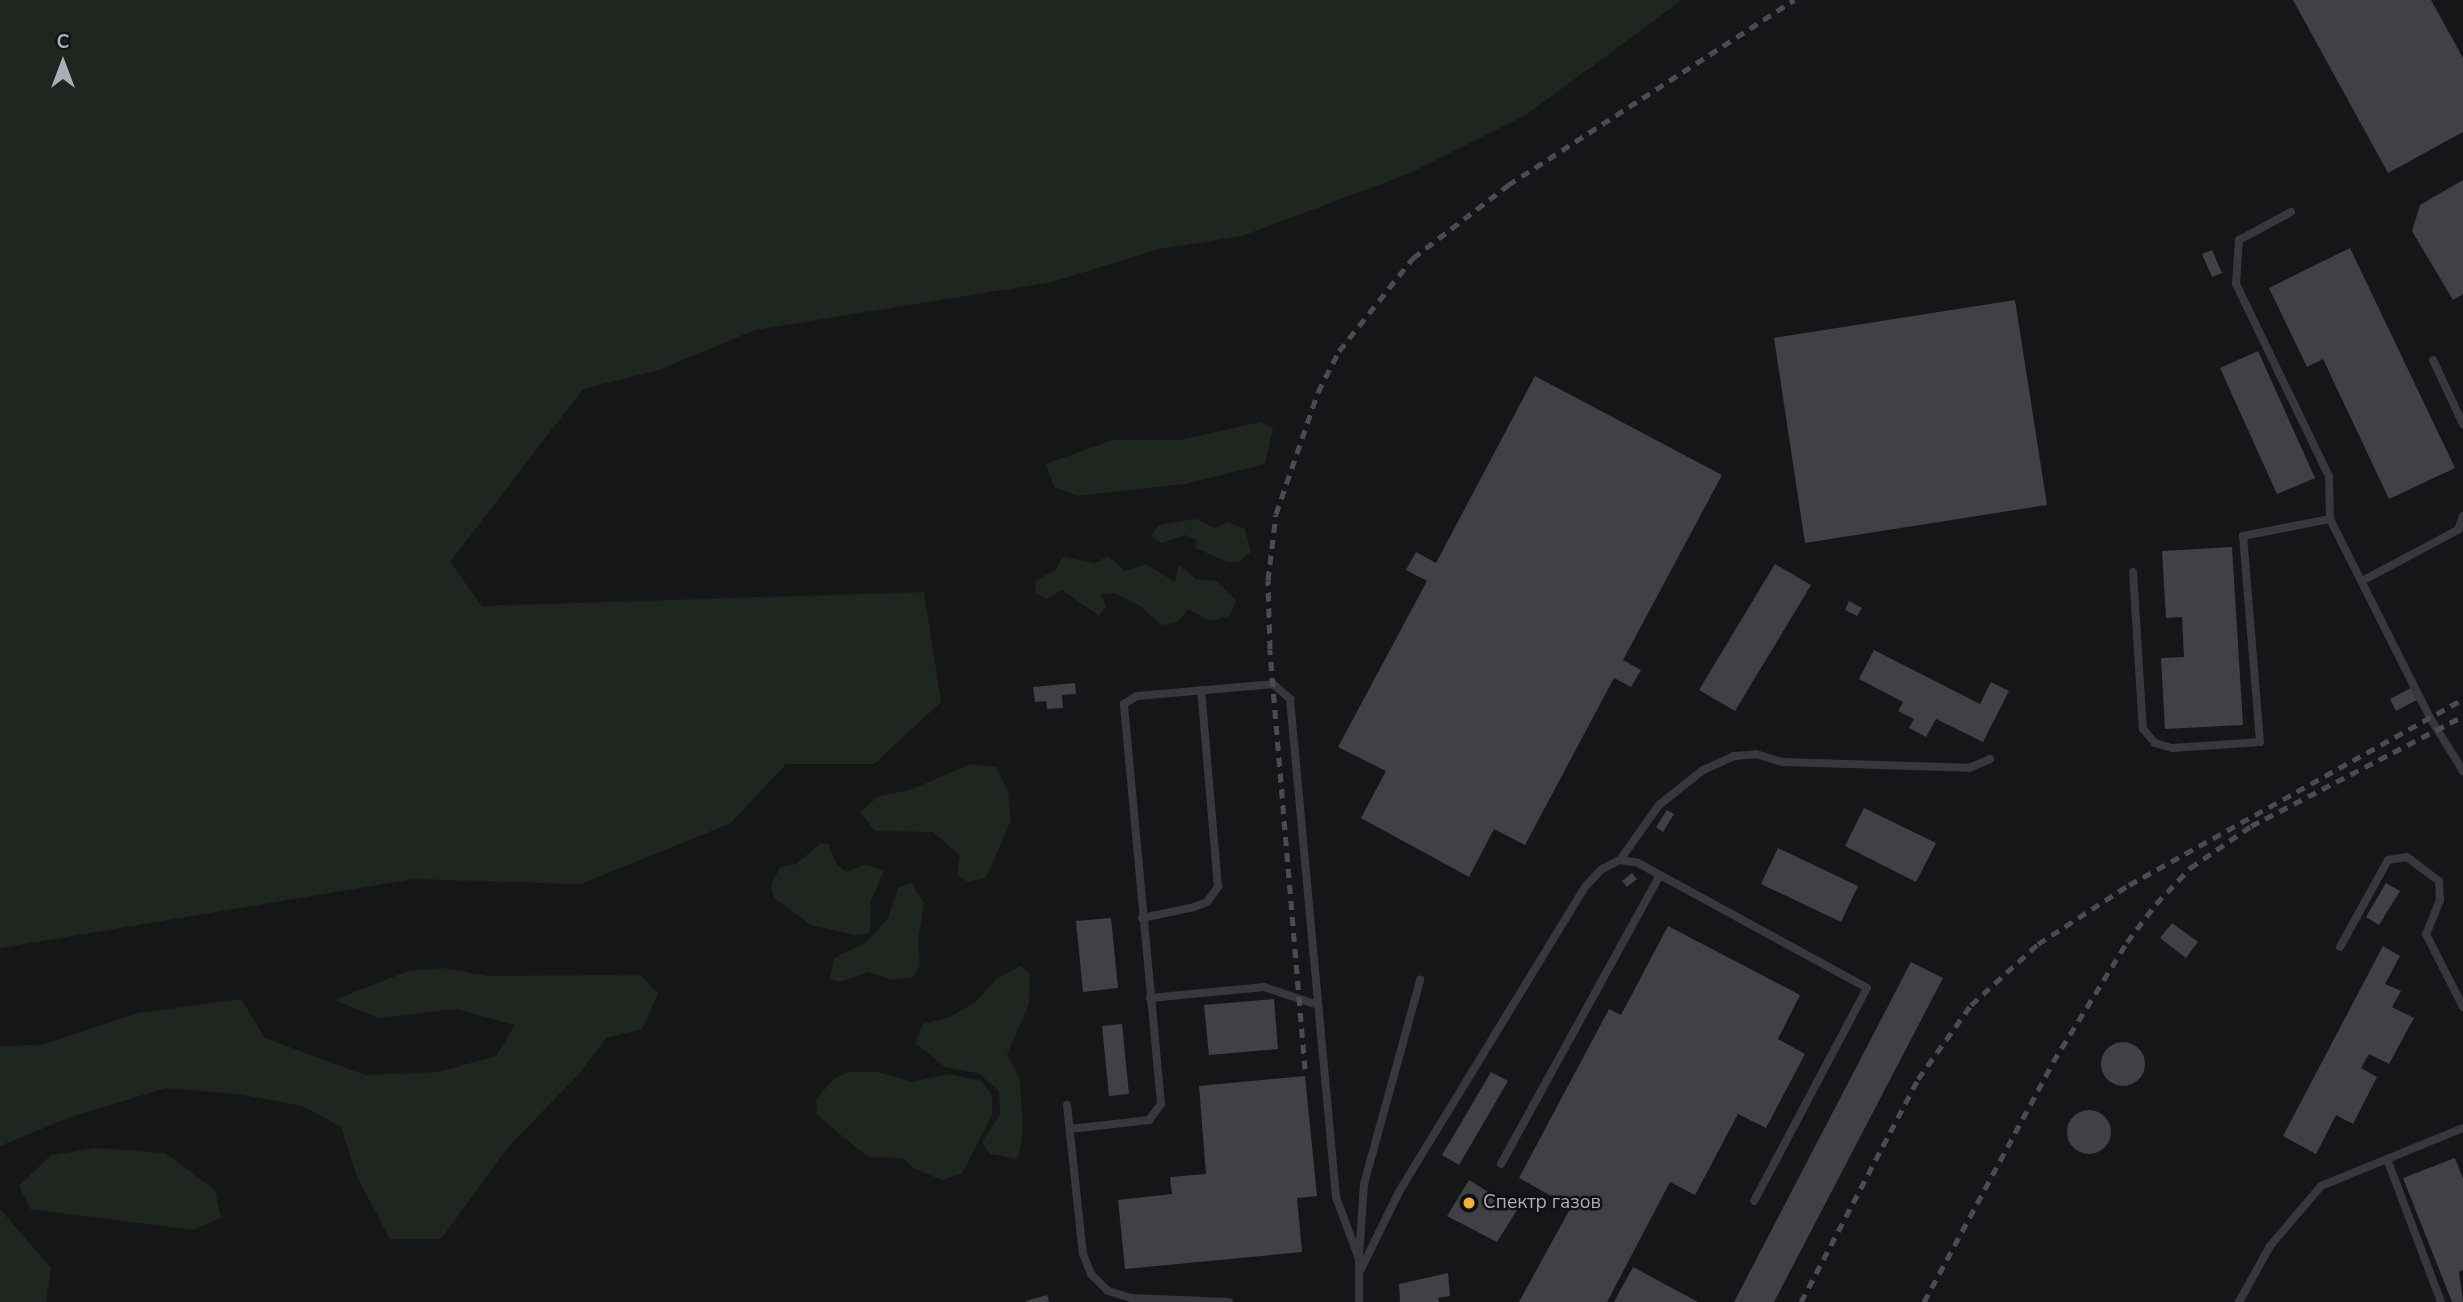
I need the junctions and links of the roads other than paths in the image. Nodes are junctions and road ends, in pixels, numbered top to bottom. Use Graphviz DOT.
graph roads {
  1 [pos="2291,212"];
  2 [pos="2433,360"];
  3 [pos="2463,425"];
  4 [pos="2463,516"];
  5 [pos="2330,519"];
  6 [pos="2133,572"];
  7 [pos="2362,581"];
  8 [pos="1201,690"];
  9 [pos="1990,759"];
  10 [pos="2463,771"];
  11 [pos="1620,860"];
  12 [pos="1660,875"];
  13 [pos="1142,918"];
  14 [pos="2340,947"];
  15 [pos="1420,980"];
  16 [pos="1150,998"];
  17 [pos="1318,1005"];
  18 [pos="2463,1007"];
  19 [pos="1068,1105"];
  20 [pos="2463,1128"];
  21 [pos="1070,1129"];
  22 [pos="2387,1159"];
  23 [pos="1501,1164"];
  24 [pos="1754,1201"];
  25 [pos="1359,1259"];
  26 [pos="1359,1275"];
  27 [pos="1229,1302"];
  28 [pos="1359,1302"];
  29 [pos="2239,1302"];
  30 [pos="2441,1302"];
  1 -- 5 [label="lane"];
  2 -- 3 [label="lane"];
  4 -- 7 [label="lane"];
  5 -- 6 [label="lane"];
  5 -- 7 [label="lane"];
  7 -- 10 [label="lane"];
  8 -- 13 [label="lane"];
  8 -- 13 [label="lane"];
  8 -- 17 [label="lane"];
  9 -- 11 [label="lane"];
  11 -- 12 [label="lane"];
  11 -- 26 [label="lane"];
  12 -- 23 [label="lane"];
  12 -- 24 [label="lane"];
  13 -- 16 [label="lane"];
  14 -- 18 [label="lane"];
  15 -- 25 [label="lane"];
  16 -- 17 [label="lane"];
  16 -- 21 [label="lane"];
  17 -- 25 [label="lane"];
  19 -- 21 [label="lane"];
  20 -- 22 [label="lane"];
  21 -- 27 [label="lane"];
  22 -- 29 [label="lane"];
  22 -- 30 [label="lane"];
  25 -- 26 [label="lane"];
  26 -- 28 [label="lane"];
}
